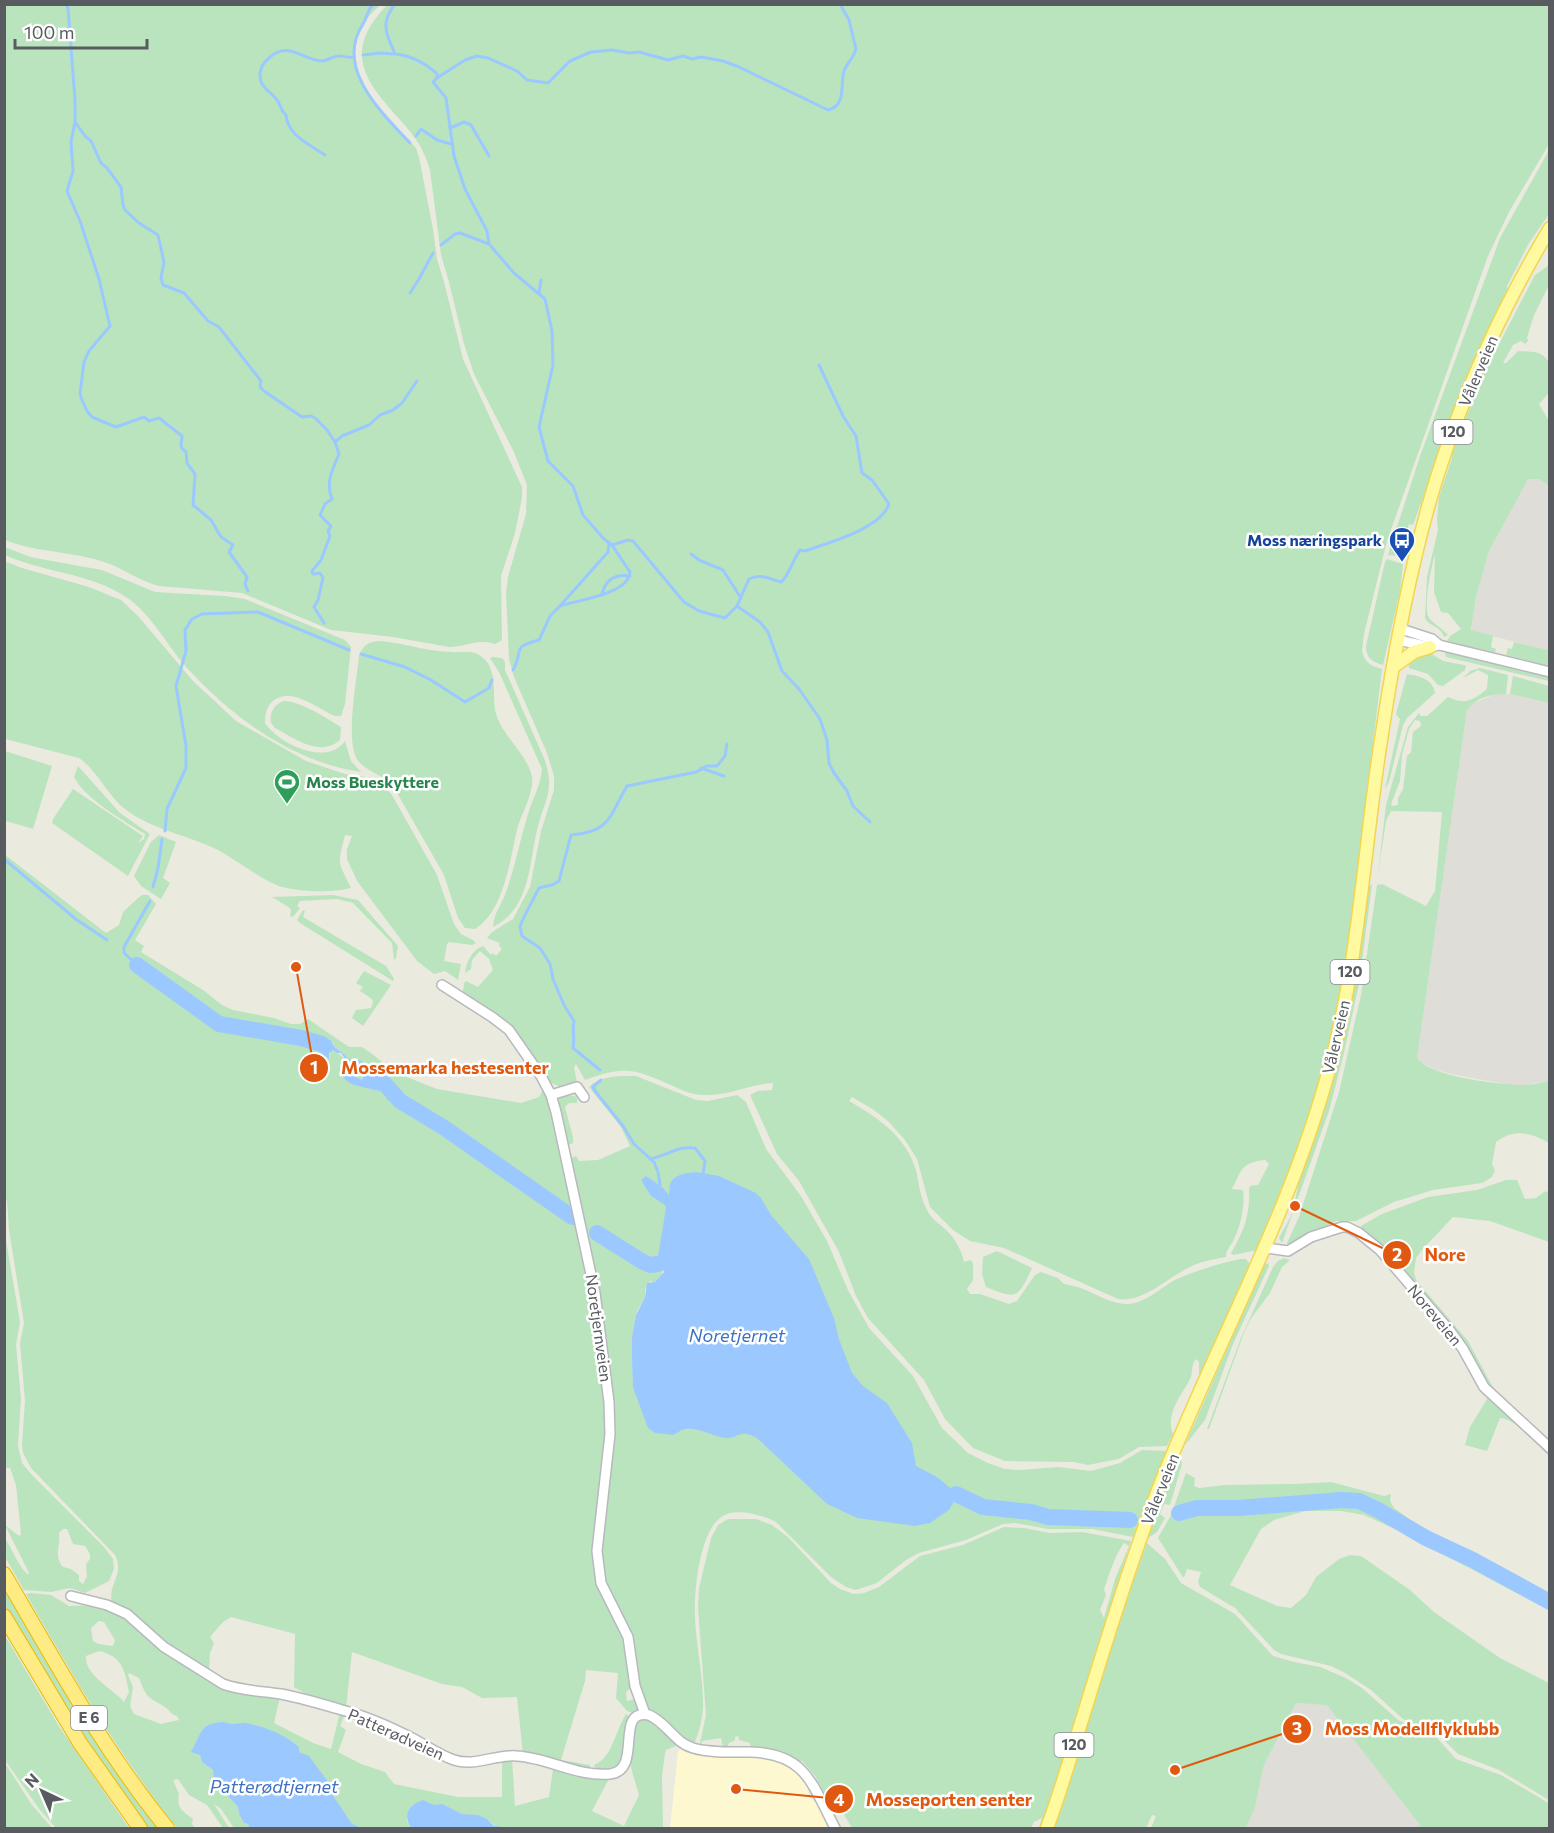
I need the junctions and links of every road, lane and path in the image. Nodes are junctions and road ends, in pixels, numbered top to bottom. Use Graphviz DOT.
graph roads {
  1 [pos="1550,228"];
  2 [pos="1400,634"];
  3 [pos="1434,646"];
  4 [pos="1393,667"];
  5 [pos="1550,672"];
  6 [pos="442,985"];
  7 [pos="551,1095"];
  8 [pos="584,1097"];
  9 [pos="1266,1248"];
  10 [pos="1550,1448"];
  11 [pos="7,1578"];
  12 [pos="71,1596"];
  13 [pos="4,1616"];
  14 [pos="645,1714"];
  15 [pos="140,1828"];
  16 [pos="167,1828"];
  17 [pos="835,1828"];
  18 [pos="1047,1828"];
  1 -- 2 [label="main road, Vålerveien / 120"];
  2 -- 3 [label="street"];
  2 -- 4 [label="main road, Vålerveien / 120"];
  3 -- 4 [label="main road"];
  3 -- 5 [label="street"];
  4 -- 9 [label="main road, Vålerveien / 120"];
  6 -- 7 [label="street, Noretjernveien"];
  7 -- 8 [label="street"];
  7 -- 14 [label="street, Noretjernveien"];
  9 -- 10 [label="street, Noreveien"];
  9 -- 18 [label="main road, Vålerveien / 120"];
  11 -- 16 [label="highway, E 6"];
  12 -- 14 [label="street, Patterødveien"];
  13 -- 15 [label="highway, E 6"];
  14 -- 17 [label="street"];
}
